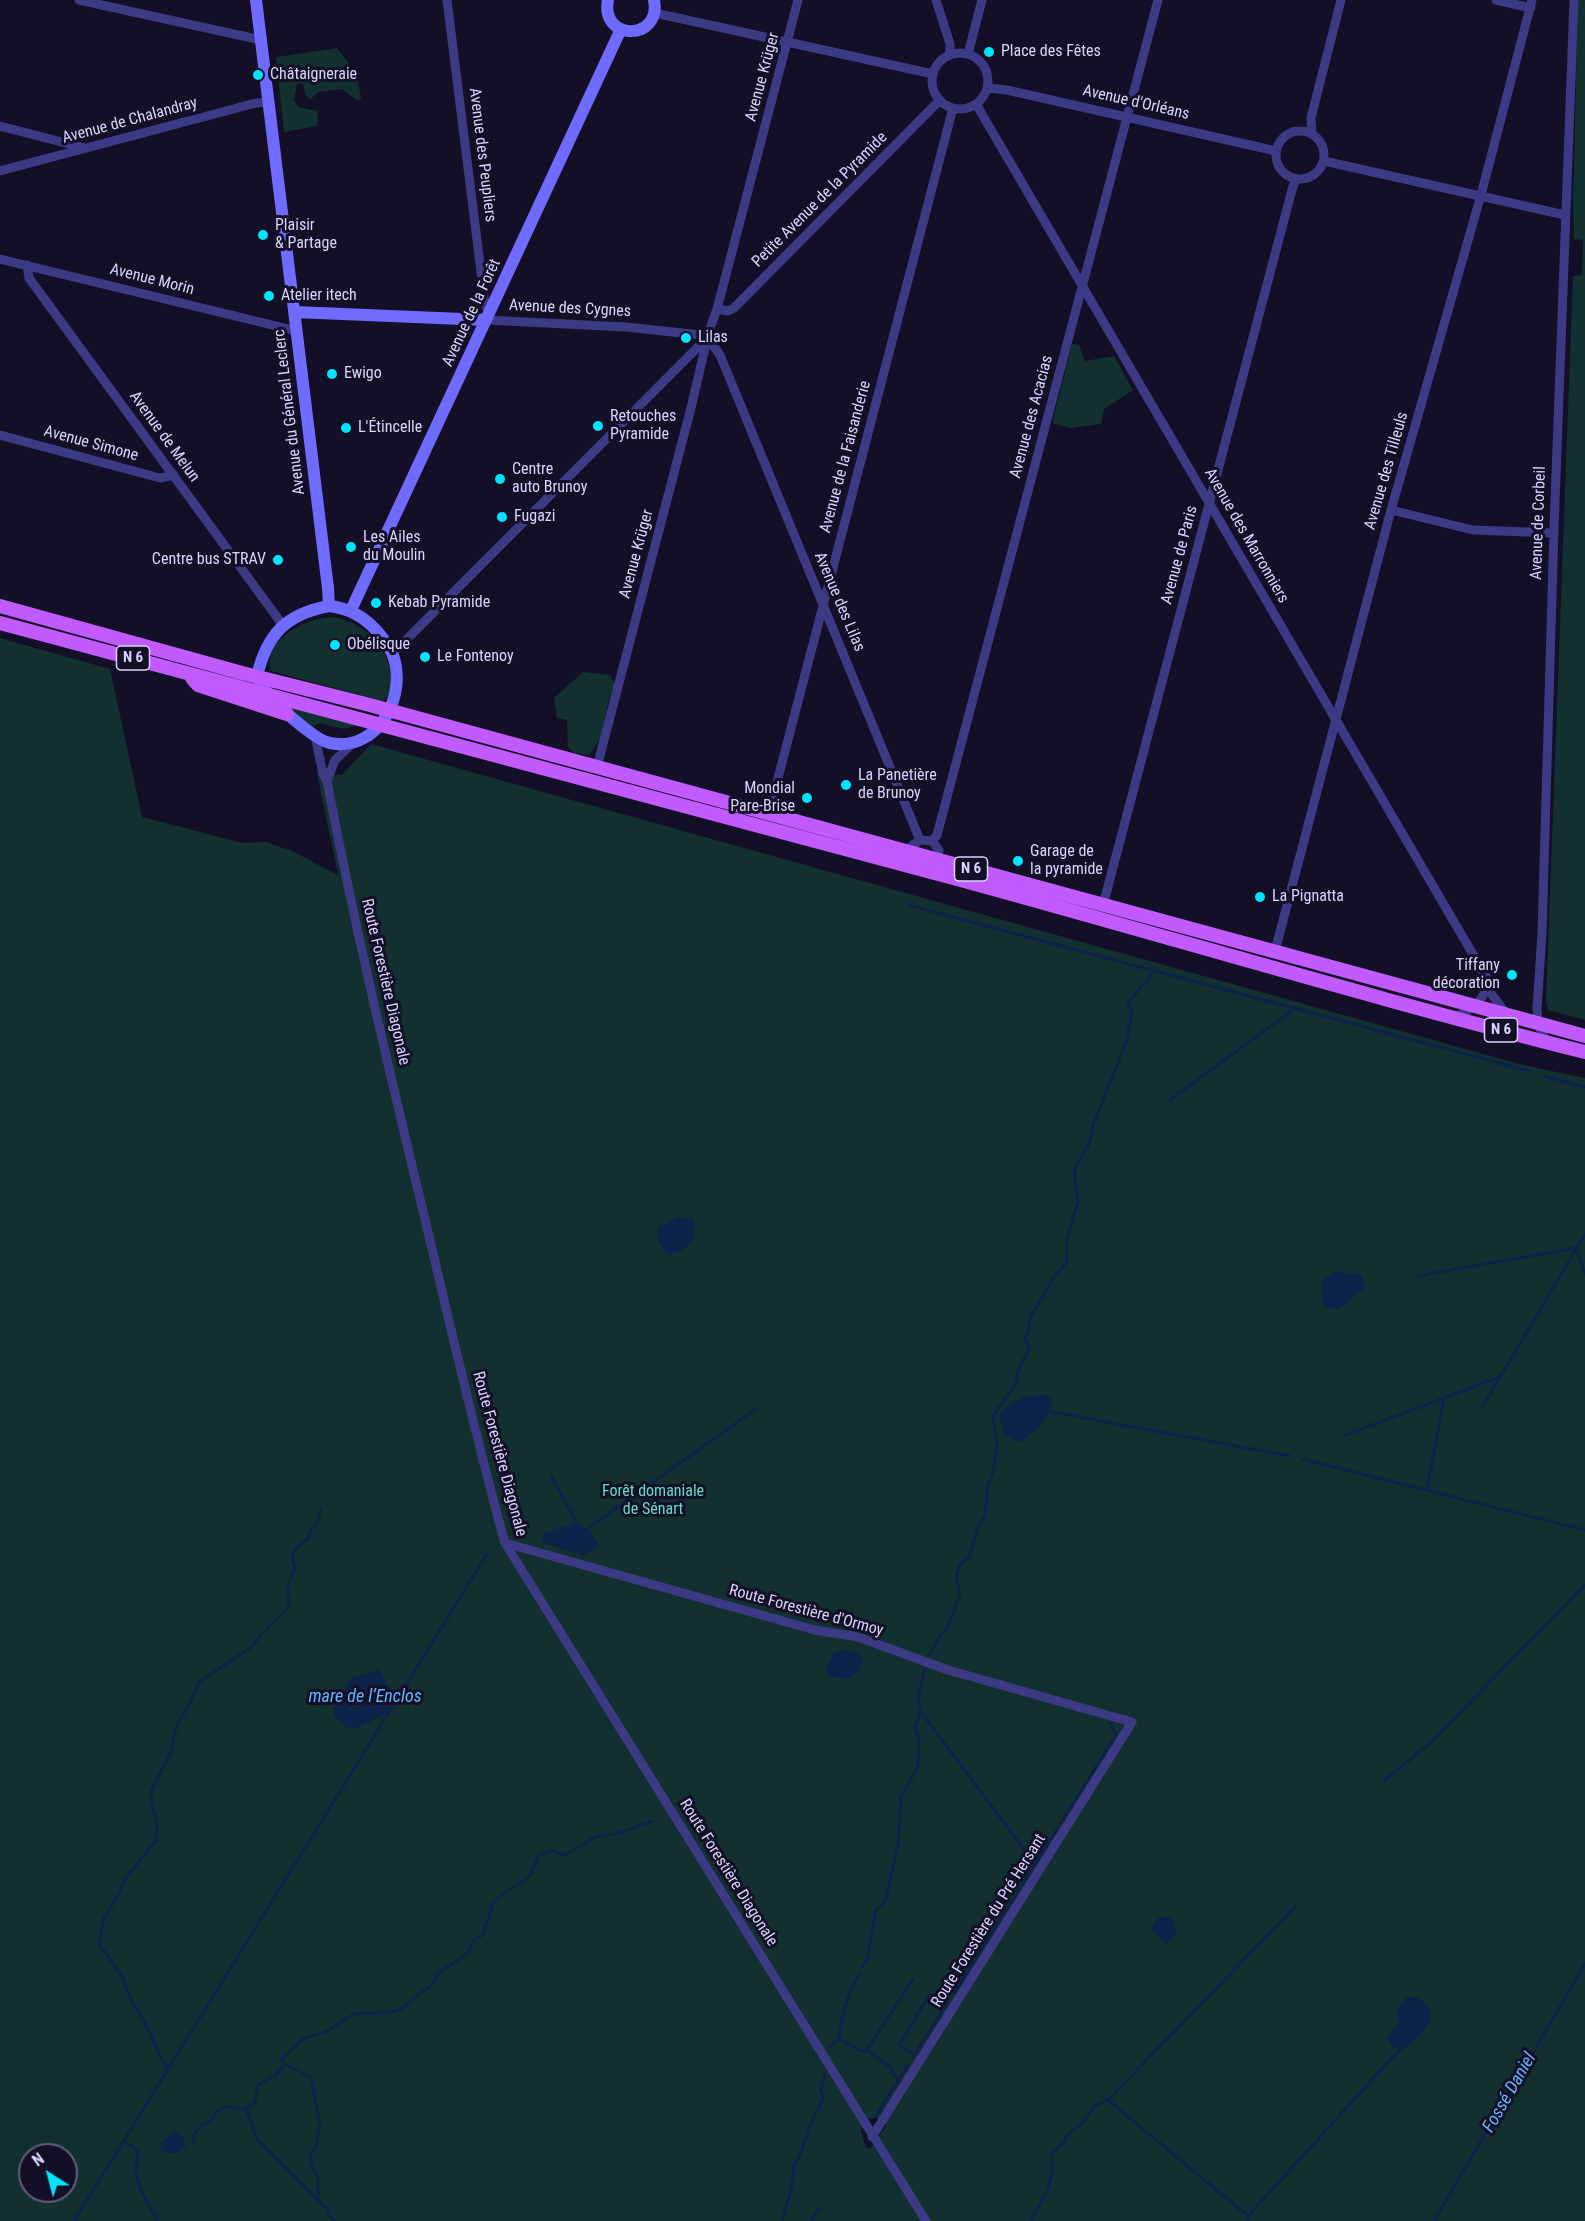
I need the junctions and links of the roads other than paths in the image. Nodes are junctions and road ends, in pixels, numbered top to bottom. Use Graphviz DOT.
graph roads {
  1 [pos="78,0"];
  2 [pos="256,0"];
  3 [pos="447,0"];
  4 [pos="654,0"];
  5 [pos="798,0"];
  6 [pos="936,0"];
  7 [pos="982,0"];
  8 [pos="1158,0"];
  9 [pos="1341,0"];
  10 [pos="1496,0"];
  11 [pos="1574,0"];
  12 [pos="605,1"];
  13 [pos="1531,4"];
  14 [pos="655,13"];
  15 [pos="621,29"];
  16 [pos="261,40"];
  17 [pos="787,41"];
  18 [pos="968,54"];
  19 [pos="950,55"];
  20 [pos="933,74"];
  21 [pos="988,88"];
  22 [pos="940,100"];
  23 [pos="268,102"];
  24 [pos="975,104"];
  25 [pos="953,108"];
  26 [pos="1127,116"];
  27 [pos="0,126"];
  28 [pos="1312,134"];
  29 [pos="87,148"];
  30 [pos="1276,151"];
  31 [pos="1324,161"];
  32 [pos="0,171"];
  33 [pos="1297,179"];
  34 [pos="1481,195"];
  35 [pos="1565,214"];
  36 [pos="0,259"];
  37 [pos="27,265"];
  38 [pos="1082,286"];
  39 [pos="717,309"];
  40 [pos="295,312"];
  41 [pos="487,316"];
  42 [pos="297,331"];
  43 [pos="705,342"];
  44 [pos="0,435"];
  45 [pos="174,476"];
  46 [pos="1210,504"];
  47 [pos="1391,510"];
  48 [pos="1554,533"];
  49 [pos="824,602"];
  50 [pos="0,606"];
  51 [pos="329,606"];
  52 [pos="351,610"];
  53 [pos="0,623"];
  54 [pos="282,624"];
  55 [pos="392,651"];
  56 [pos="186,672"];
  57 [pos="258,676"];
  58 [pos="266,694"];
  59 [pos="390,711"];
  60 [pos="287,714"];
  61 [pos="1336,722"];
  62 [pos="382,723"];
  63 [pos="315,736"];
  64 [pos="352,743"];
  65 [pos="597,767"];
  66 [pos="327,781"];
  67 [pos="766,814"];
  68 [pos="920,840"];
  69 [pos="932,841"];
  70 [pos="905,851"];
  71 [pos="938,860"];
  72 [pos="1102,905"];
  73 [pos="1275,951"];
  74 [pos="1488,984"];
  75 [pos="1473,1009"];
  76 [pos="1507,1015"];
  77 [pos="1453,1017"];
  78 [pos="1538,1023"];
  79 [pos="1585,1036"];
  80 [pos="1549,1043"];
  81 [pos="1585,1052"];
  82 [pos="505,1543"];
  83 [pos="1132,1722"];
  84 [pos="872,2137"];
  85 [pos="926,2221"];
  1 -- 16 [label="street"];
  2 -- 16 [label="main road, Avenue du Général Leclerc"];
  3 -- 41 [label="street, Avenue des Peupliers"];
  4 -- 14 [label="main road"];
  5 -- 17 [label="street, Avenue Krüger"];
  6 -- 19 [label="street"];
  7 -- 18 [label="street"];
  8 -- 26 [label="street, Avenue des Acacias"];
  9 -- 28 [label="street"];
  10 -- 13 [label="street"];
  11 -- 35 [label="street, Avenue de Corbeil"];
  12 -- 15 [label="main road"];
  13 -- 34 [label="street, Avenue des Tilleuls"];
  14 -- 15 [label="main road"];
  14 -- 17 [label="street"];
  15 -- 41 [label="main road, Avenue de la Forêt"];
  16 -- 23 [label="main road, Avenue du Général Leclerc"];
  17 -- 20 [label="street"];
  17 -- 39 [label="street, Avenue Krüger"];
  18 -- 19 [label="street"];
  18 -- 21 [label="street"];
  19 -- 20 [label="street"];
  20 -- 22 [label="street"];
  21 -- 24 [label="street"];
  21 -- 26 [label="street, Avenue d'Orléans"];
  22 -- 25 [label="street"];
  22 -- 39 [label="street, Petite Avenue de la Pyramide"];
  23 -- 29 [label="street, Avenue de Chalandray"];
  23 -- 40 [label="main road, Avenue du Général Leclerc"];
  24 -- 25 [label="street"];
  24 -- 38 [label="street, Avenue des Marronniers"];
  25 -- 49 [label="street, Avenue de la Faisanderie"];
  26 -- 30 [label="street, Avenue d'Orléans"];
  26 -- 38 [label="street, Avenue des Acacias"];
  27 -- 29 [label="street"];
  28 -- 30 [label="street"];
  28 -- 31 [label="street"];
  29 -- 32 [label="street, Avenue de Chalandray"];
  30 -- 33 [label="street"];
  31 -- 33 [label="street"];
  31 -- 34 [label="street"];
  33 -- 46 [label="street, Avenue de Paris"];
  34 -- 35 [label="street"];
  34 -- 47 [label="street, Avenue des Tilleuls"];
  35 -- 48 [label="street, Avenue de Corbeil"];
  36 -- 37 [label="street, Avenue Morin"];
  37 -- 42 [label="street, Avenue Morin"];
  37 -- 45 [label="street, Avenue de Melun"];
  38 -- 46 [label="street, Avenue des Marronniers"];
  38 -- 69 [label="street, Avenue des Acacias"];
  39 -- 43 [label="street, Avenue Krüger"];
  40 -- 41 [label="main road, Avenue des Cygnes"];
  40 -- 42 [label="main road, Avenue du Général Leclerc"];
  41 -- 43 [label="street, Avenue des Cygnes"];
  41 -- 52 [label="main road, Avenue de la Forêt"];
  42 -- 51 [label="main road, Avenue du Général Leclerc"];
  43 -- 49 [label="street, Avenue des Lilas"];
  43 -- 55 [label="street"];
  43 -- 65 [label="street, Avenue Krüger"];
  44 -- 45 [label="street, Avenue Simone"];
  45 -- 54 [label="street, Avenue de Melun"];
  46 -- 61 [label="street, Avenue des Marronniers"];
  46 -- 72 [label="street, Avenue de Paris"];
  47 -- 48 [label="street"];
  47 -- 61 [label="street, Avenue des Tilleuls"];
  48 -- 78 [label="street, Avenue de Corbeil"];
  49 -- 67 [label="street, Avenue de la Faisanderie"];
  49 -- 68 [label="street, Avenue des Lilas"];
  50 -- 57 [label="main road, N 6"];
  51 -- 52 [label="main road"];
  51 -- 54 [label="main road"];
  52 -- 55 [label="main road"];
  53 -- 56 [label="main road, N 6"];
  54 -- 57 [label="main road"];
  55 -- 59 [label="main road"];
  56 -- 58 [label="main road, N 6"];
  56 -- 60 [label="main road"];
  57 -- 58 [label="main road"];
  57 -- 59 [label="main road, N 6"];
  58 -- 60 [label="main road"];
  58 -- 62 [label="main road, N 6"];
  59 -- 62 [label="main road"];
  59 -- 65 [label="main road, N 6"];
  60 -- 63 [label="main road"];
  61 -- 73 [label="street, Avenue des Tilleuls"];
  61 -- 74 [label="street, Avenue des Marronniers"];
  62 -- 64 [label="main road"];
  62 -- 77 [label="main road, N 6"];
  63 -- 64 [label="main road"];
  63 -- 66 [label="street, Route Forestière Diagonale"];
  64 -- 66 [label="street"];
  65 -- 67 [label="main road, N 6"];
  66 -- 82 [label="street, Route Forestière Diagonale"];
  67 -- 70 [label="main road, N 6"];
  68 -- 69 [label="street"];
  68 -- 70 [label="street"];
  69 -- 71 [label="street"];
  70 -- 71 [label="main road, N 6"];
  71 -- 72 [label="main road, N 6"];
  72 -- 73 [label="main road, N 6"];
  73 -- 75 [label="main road, N 6"];
  74 -- 75 [label="street"];
  74 -- 76 [label="street, Avenue des Marronniers"];
  75 -- 76 [label="main road, N 6"];
  75 -- 77 [label="street"];
  76 -- 78 [label="main road, N 6"];
  77 -- 80 [label="main road, N 6"];
  78 -- 79 [label="main road, N 6"];
  78 -- 80 [label="street"];
  80 -- 81 [label="main road, N 6"];
  82 -- 83 [label="street, Route Forestière d'Ormoy"];
  82 -- 84 [label="street, Route Forestière Diagonale"];
  83 -- 84 [label="street, Route Forestière du Pré Hersant"];
  84 -- 85 [label="street, Route Forestière Diagonale"];
}
